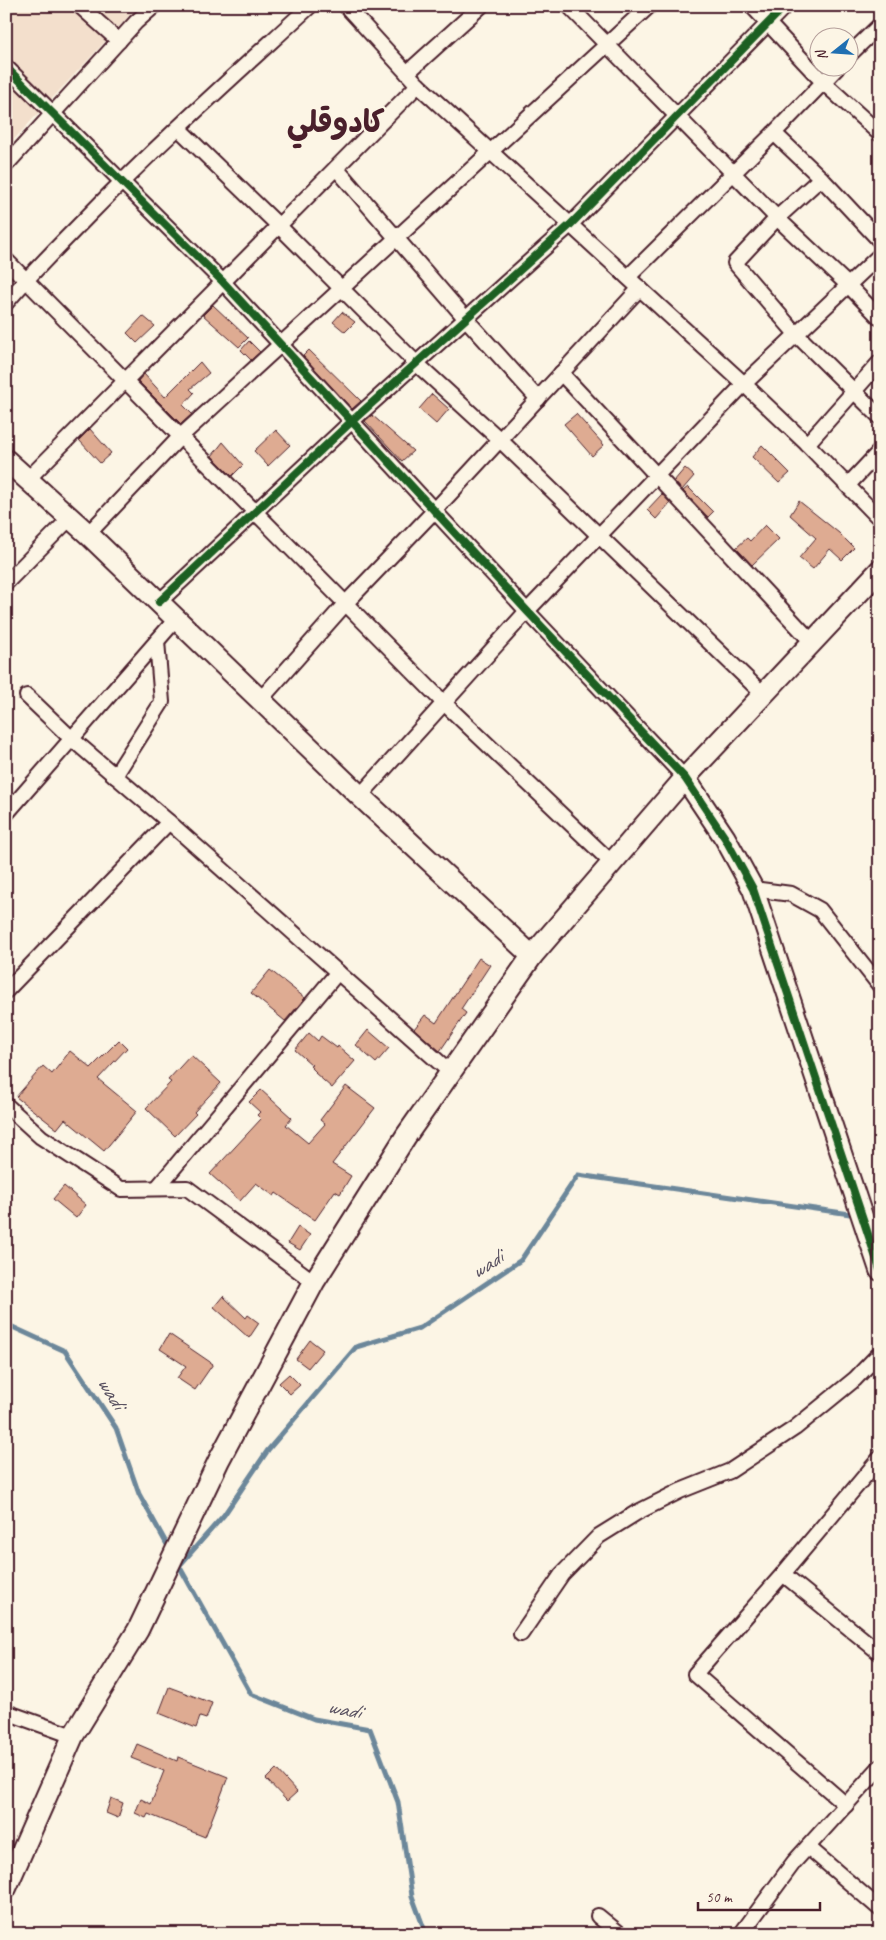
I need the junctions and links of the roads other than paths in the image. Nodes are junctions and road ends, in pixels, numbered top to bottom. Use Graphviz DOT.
graph roads {
  1 [pos="80,6"];
  2 [pos="154,6"];
  3 [pos="310,6"];
  4 [pos="346,6"];
  5 [pos="480,6"];
  6 [pos="569,6"];
  7 [pos="649,6"];
  8 [pos="752,6"];
  9 [pos="785,6"];
  10 [pos="769,23"];
  11 [pos="880,25"];
  12 [pos="119,41"];
  13 [pos="606,44"];
  14 [pos="858,46"];
  15 [pos="6,67"];
  16 [pos="407,73"];
  17 [pos="827,78"];
  18 [pos="823,82"];
  19 [pos="418,85"];
  20 [pos="54,113"];
  21 [pos="677,116"];
  22 [pos="178,128"];
  23 [pos="774,133"];
  24 [pos="880,134"];
  25 [pos="492,152"];
  26 [pos="6,165"];
  27 [pos="336,168"];
  28 [pos="734,172"];
  29 [pos="821,178"];
  30 [pos="122,182"];
  31 [pos="777,218"];
  32 [pos="570,224"];
  33 [pos="279,226"];
  34 [pos="398,238"];
  35 [pos="880,241"];
  36 [pos="880,255"];
  37 [pos="6,260"];
  38 [pos="628,277"];
  39 [pos="26,280"];
  40 [pos="222,282"];
  41 [pos="848,285"];
  42 [pos="640,288"];
  43 [pos="342,289"];
  44 [pos="6,303"];
  45 [pos="880,318"];
  46 [pos="466,319"];
  47 [pos="796,334"];
  48 [pos="281,345"];
  49 [pos="880,362"];
  50 [pos="416,363"];
  51 [pos="561,374"];
  52 [pos="125,381"];
  53 [pos="744,384"];
  54 [pos="854,393"];
  55 [pos="538,399"];
  56 [pos="880,416"];
  57 [pos="352,421"];
  58 [pos="180,437"];
  59 [pos="500,440"];
  60 [pos="807,444"];
  61 [pos="880,451"];
  62 [pos="6,460"];
  63 [pos="656,476"];
  64 [pos="28,479"];
  65 [pos="848,485"];
  66 [pos="436,510"];
  67 [pos="255,512"];
  68 [pos="70,518"];
  69 [pos="880,520"];
  70 [pos="88,534"];
  71 [pos="599,536"];
  72 [pos="880,570"];
  73 [pos="6,583"];
  74 [pos="160,602"];
  75 [pos="345,604"];
  76 [pos="527,611"];
  77 [pos="177,618"];
  78 [pos="157,641"];
  79 [pos="812,642"];
  80 [pos="763,694"];
  81 [pos="27,696"];
  82 [pos="261,699"];
  83 [pos="444,703"];
  84 [pos="72,739"];
  85 [pos="115,776"];
  86 [pos="685,778"];
  87 [pos="360,796"];
  88 [pos="6,814"];
  89 [pos="169,822"];
  90 [pos="612,864"];
  91 [pos="753,889"];
  92 [pos="532,956"];
  93 [pos="338,972"];
  94 [pos="880,986"];
  95 [pos="6,991"];
  96 [pos="450,1072"];
  97 [pos="6,1105"];
  98 [pos="158,1188"];
  99 [pos="880,1270"];
  100 [pos="314,1282"];
  101 [pos="880,1353"];
  102 [pos="880,1458"];
  103 [pos="783,1574"];
  104 [pos="521,1634"];
  105 [pos="880,1653"];
  106 [pos="6,1712"];
  107 [pos="73,1736"];
  108 [pos="880,1766"];
  109 [pos="846,1805"];
  110 [pos="808,1847"];
  111 [pos="6,1888"];
  112 [pos="880,1908"];
  113 [pos="598,1916"];
  114 [pos="620,1934"];
  115 [pos="741,1934"];
  1 -- 12 [label="street"];
  2 -- 12 [label="street"];
  3 -- 22 [label="street"];
  4 -- 16 [label="street"];
  5 -- 16 [label="street"];
  6 -- 13 [label="street"];
  7 -- 13 [label="street"];
  8 -- 10 [label="street"];
  9 -- 10 [label="street"];
  10 -- 18 [label="street"];
  10 -- 21 [label="street"];
  11 -- 14 [label="street"];
  12 -- 20 [label="street"];
  13 -- 21 [label="street"];
  13 -- 25 [label="street"];
  15 -- 20 [label="street"];
  16 -- 19 [label="street"];
  17 -- 18 [label="street"];
  18 -- 23 [label="street"];
  18 -- 24 [label="street"];
  19 -- 25 [label="street"];
  19 -- 27 [label="street"];
  20 -- 26 [label="street"];
  20 -- 30 [label="street"];
  21 -- 28 [label="street"];
  21 -- 32 [label="street"];
  22 -- 30 [label="street"];
  22 -- 33 [label="street"];
  23 -- 28 [label="street"];
  23 -- 29 [label="street"];
  25 -- 32 [label="street"];
  25 -- 34 [label="street"];
  27 -- 33 [label="street"];
  27 -- 34 [label="street"];
  28 -- 31 [label="street"];
  28 -- 38 [label="street"];
  29 -- 31 [label="street"];
  29 -- 35 [label="street"];
  30 -- 39 [label="street"];
  30 -- 40 [label="street"];
  31 -- 41 [label="street"];
  31 -- 47 [label="street"];
  32 -- 38 [label="street"];
  32 -- 46 [label="street"];
  33 -- 40 [label="street"];
  33 -- 43 [label="street"];
  34 -- 43 [label="street"];
  34 -- 46 [label="street"];
  36 -- 41 [label="street"];
  37 -- 39 [label="street"];
  38 -- 42 [label="street"];
  39 -- 44 [label="street"];
  39 -- 52 [label="street"];
  40 -- 48 [label="street"];
  40 -- 52 [label="street"];
  41 -- 45 [label="street"];
  41 -- 47 [label="street"];
  42 -- 51 [label="street"];
  42 -- 53 [label="street"];
  43 -- 48 [label="street"];
  43 -- 50 [label="street"];
  46 -- 50 [label="street"];
  46 -- 55 [label="street"];
  47 -- 53 [label="street"];
  47 -- 54 [label="street"];
  48 -- 57 [label="street"];
  48 -- 58 [label="street"];
  49 -- 54 [label="street"];
  50 -- 57 [label="street"];
  50 -- 59 [label="street"];
  51 -- 55 [label="street"];
  51 -- 63 [label="street"];
  52 -- 58 [label="street"];
  52 -- 64 [label="street"];
  53 -- 60 [label="street"];
  53 -- 63 [label="street"];
  54 -- 56 [label="street"];
  54 -- 60 [label="street"];
  55 -- 59 [label="street"];
  57 -- 66 [label="street"];
  57 -- 67 [label="street"];
  58 -- 67 [label="street"];
  58 -- 70 [label="street"];
  59 -- 66 [label="street"];
  59 -- 71 [label="street"];
  60 -- 65 [label="street"];
  61 -- 65 [label="street"];
  62 -- 64 [label="main road"];
  63 -- 71 [label="street"];
  63 -- 79 [label="street"];
  64 -- 68 [label="main road"];
  65 -- 69 [label="street"];
  66 -- 75 [label="street"];
  66 -- 76 [label="street"];
  67 -- 74 [label="street"];
  67 -- 75 [label="street"];
  68 -- 70 [label="main road"];
  68 -- 73 [label="street"];
  70 -- 74 [label="main road"];
  71 -- 76 [label="street"];
  71 -- 80 [label="street"];
  72 -- 79 [label="main road"];
  74 -- 77 [label="main road"];
  75 -- 82 [label="street"];
  75 -- 83 [label="street"];
  76 -- 83 [label="street"];
  76 -- 86 [label="street"];
  77 -- 78 [label="street"];
  77 -- 82 [label="main road"];
  78 -- 84 [label="street"];
  78 -- 85 [label="street"];
  79 -- 80 [label="main road"];
  80 -- 86 [label="main road"];
  81 -- 84 [label="street"];
  82 -- 87 [label="main road"];
  83 -- 87 [label="street"];
  83 -- 90 [label="street"];
  84 -- 85 [label="street"];
  84 -- 88 [label="street"];
  85 -- 89 [label="street"];
  86 -- 90 [label="main road"];
  86 -- 91 [label="main road"];
  87 -- 92 [label="main road"];
  89 -- 93 [label="street"];
  89 -- 95 [label="street"];
  90 -- 92 [label="main road"];
  91 -- 94 [label="street"];
  91 -- 99 [label="main road"];
  92 -- 96 [label="main road"];
  93 -- 96 [label="street"];
  93 -- 98 [label="street"];
  96 -- 100 [label="main road"];
  97 -- 98 [label="street"];
  98 -- 100 [label="street"];
  100 -- 107 [label="main road"];
  101 -- 104 [label="street"];
  102 -- 103 [label="street"];
  103 -- 105 [label="street"];
  103 -- 109 [label="street"];
  106 -- 107 [label="street"];
  107 -- 111 [label="main road"];
  108 -- 109 [label="street"];
  109 -- 110 [label="street"];
  110 -- 112 [label="street"];
  110 -- 115 [label="street"];
  113 -- 114 [label="street"];
}
